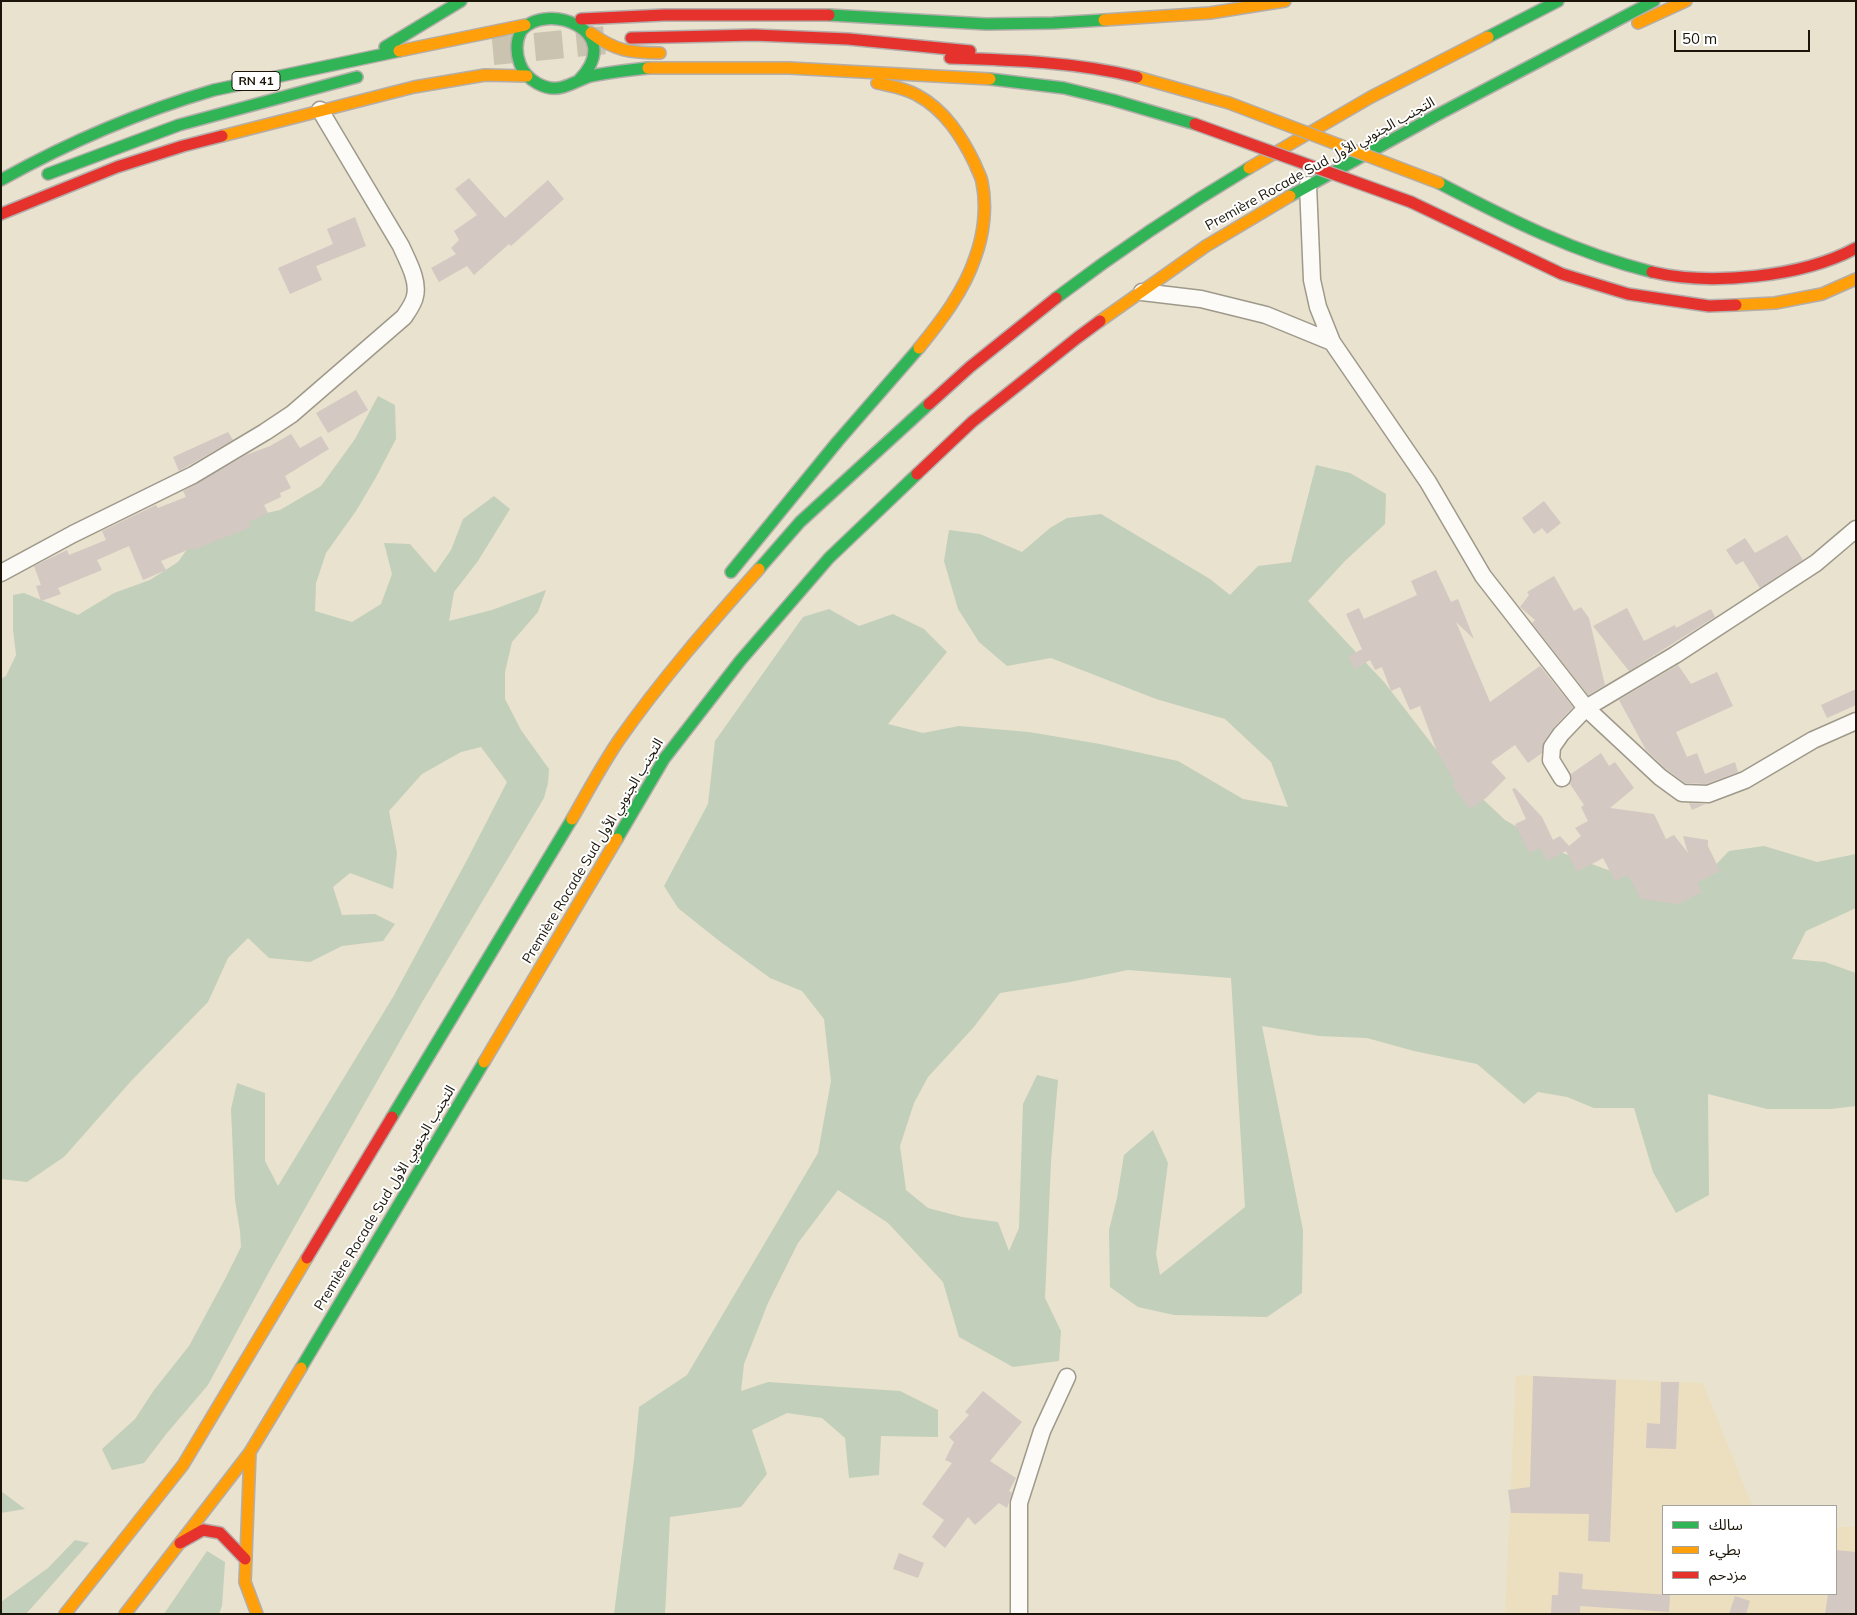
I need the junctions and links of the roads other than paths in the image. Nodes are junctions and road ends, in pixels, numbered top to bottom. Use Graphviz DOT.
graph roads {
  1 [pos="461,1"];
  2 [pos="1284,1"];
  3 [pos="1558,1"];
  4 [pos="1654,1"];
  5 [pos="1686,1"];
  6 [pos="1210,13"];
  7 [pos="581,19"];
  8 [pos="525,25"];
  9 [pos="592,33"];
  10 [pos="972,35"];
  11 [pos="943,37"];
  12 [pos="630,38"];
  13 [pos="848,39"];
  14 [pos="672,53"];
  15 [pos="369,56"];
  16 [pos="904,56"];
  17 [pos="815,68"];
  18 [pos="1095,68"];
  19 [pos="365,76"];
  20 [pos="527,76"];
  21 [pos="579,80"];
  22 [pos="320,110"];
  23 [pos="1437,115"];
  24 [pos="1,180"];
  25 [pos="34,180"];
  26 [pos="1308,185"];
  27 [pos="1,214"];
  28 [pos="1856,248"];
  29 [pos="1856,279"];
  30 [pos="1142,292"];
  31 [pos="1332,342"];
  32 [pos="1856,530"];
  33 [pos="1,573"];
  34 [pos="726,580"];
  35 [pos="705,612"];
  36 [pos="643,707"];
  37 [pos="1586,708"];
  38 [pos="1856,721"];
  39 [pos="1562,778"];
  40 [pos="1068,1377"];
  41 [pos="250,1452"];
  42 [pos="180,1543"];
  43 [pos="245,1559"];
  44 [pos="66,1614"];
  45 [pos="125,1614"];
  46 [pos="257,1614"];
  47 [pos="1019,1614"];
  1 -- 15 [label="highway, RN 41"];
  2 -- 6 [label="highway"];
  3 -- 36 [label="highway, Première Rocade Sud التجنب الجنوبي الأول"];
  4 -- 23 [label="highway, Première Rocade Sud التجنب الجنوبي الأول"];
  5 -- 23 [label="highway"];
  6 -- 7 [label="highway"];
  6 -- 10 [label="highway"];
  7 -- 8 [label="highway"];
  7 -- 9 [label="highway"];
  8 -- 15 [label="highway, RN 41"];
  8 -- 20 [label="highway"];
  9 -- 14 [label="highway"];
  9 -- 21 [label="highway"];
  11 -- 13 [label="highway"];
  12 -- 13 [label="highway"];
  13 -- 18 [label="highway"];
  15 -- 24 [label="highway, RN 41"];
  16 -- 18 [label="highway"];
  17 -- 21 [label="highway"];
  17 -- 29 [label="highway, bridge"];
  17 -- 34 [label="highway"];
  18 -- 28 [label="highway, bridge"];
  19 -- 25 [label="highway"];
  20 -- 21 [label="highway"];
  20 -- 22 [label="highway"];
  22 -- 27 [label="highway"];
  22 -- 33 [label="street"];
  23 -- 26 [label="highway, Première Rocade Sud التجنب الجنوبي الأول"];
  26 -- 30 [label="highway, Première Rocade Sud التجنب الجنوبي الأول"];
  26 -- 31 [label="street"];
  30 -- 31 [label="street"];
  30 -- 41 [label="highway, Première Rocade Sud التجنب الجنوبي الأول"];
  31 -- 37 [label="street"];
  32 -- 37 [label="street"];
  35 -- 36 [label="highway"];
  36 -- 44 [label="highway, Première Rocade Sud التجنب الجنوبي الأول"];
  37 -- 38 [label="street"];
  37 -- 39 [label="street"];
  40 -- 47 [label="street"];
  41 -- 42 [label="highway, Première Rocade Sud التجنب الجنوبي الأول"];
  41 -- 43 [label="highway"];
  42 -- 43 [label="highway"];
  42 -- 45 [label="highway, Première Rocade Sud التجنب الجنوبي الأول"];
  43 -- 46 [label="highway"];
}
